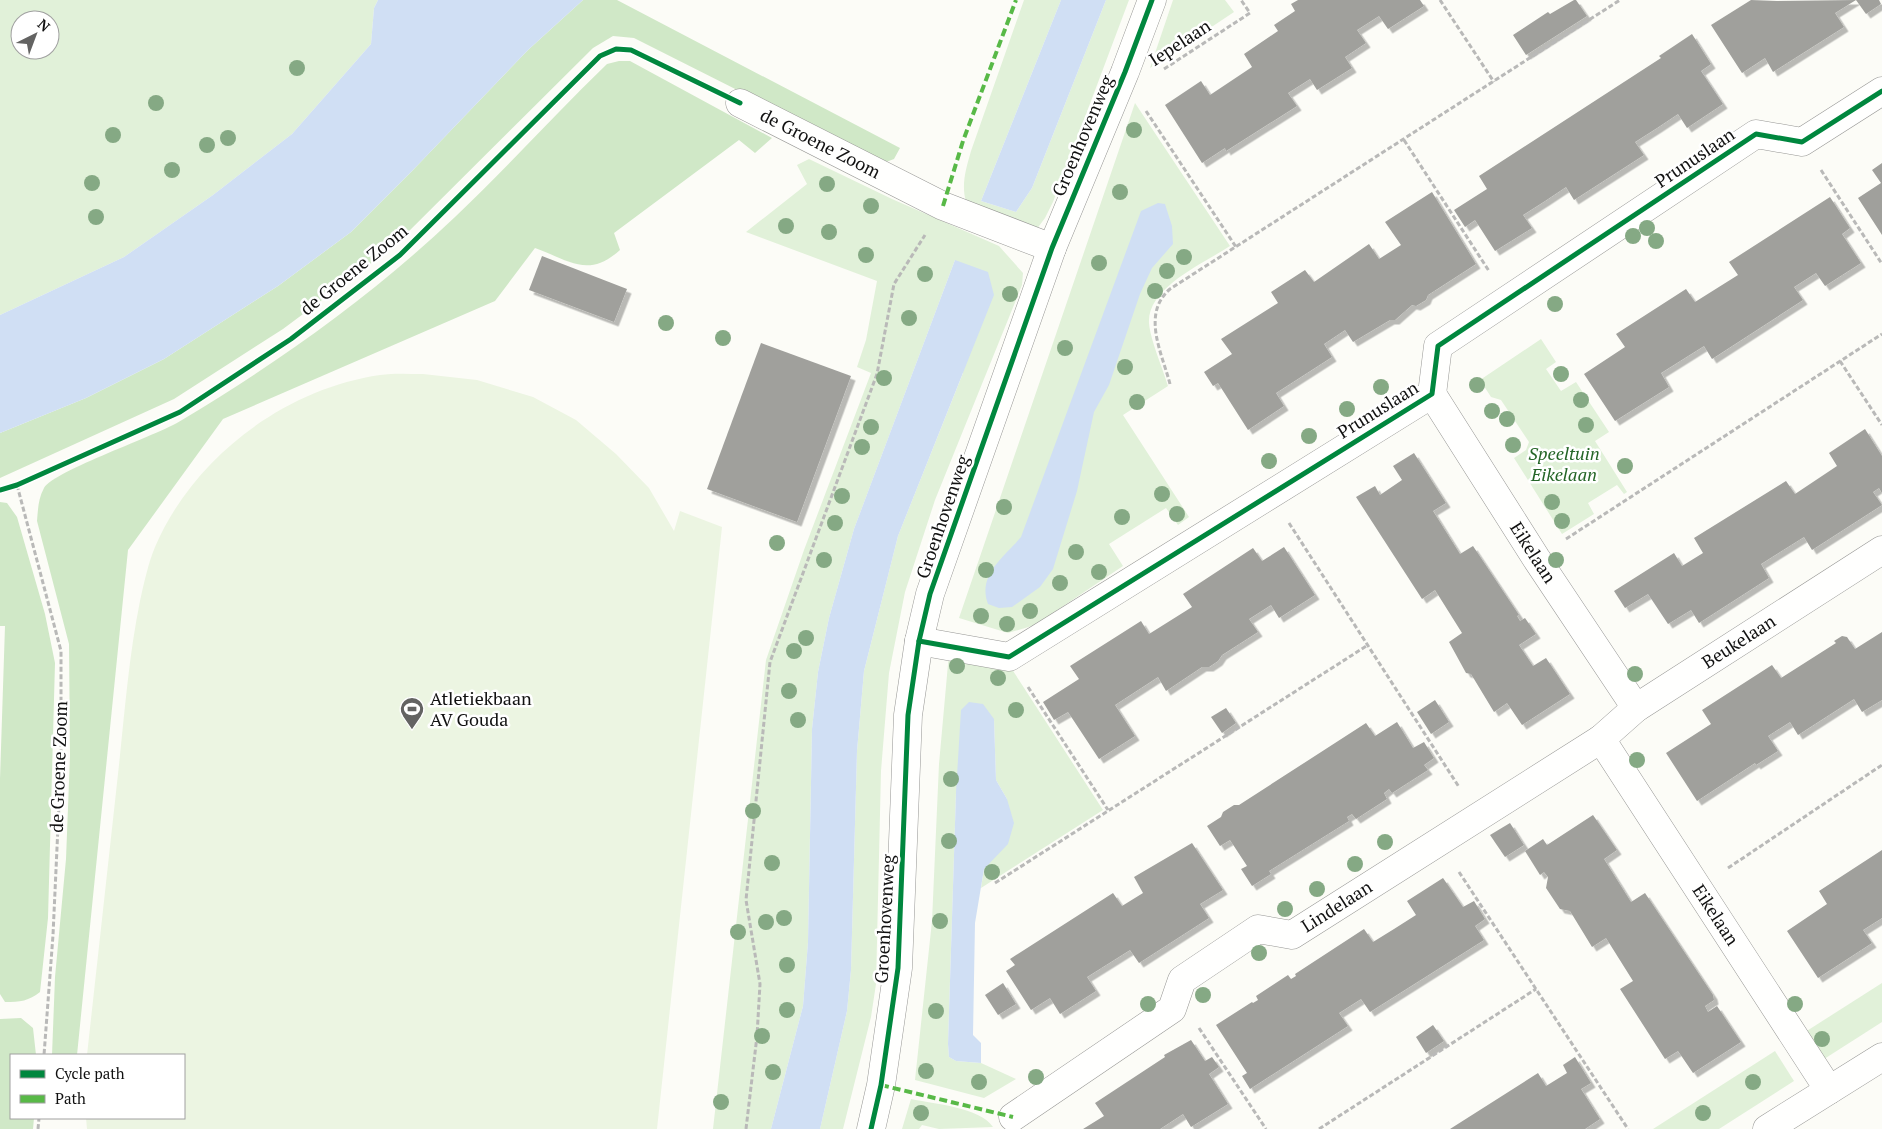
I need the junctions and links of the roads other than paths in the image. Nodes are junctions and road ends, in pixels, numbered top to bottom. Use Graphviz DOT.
graph roads {
  1 [pos="1152,0"];
  2 [pos="1882,91"];
  3 [pos="740,103"];
  4 [pos="1052,248"];
  5 [pos="1432,394"];
  6 [pos="1882,550"];
  7 [pos="919,641"];
  8 [pos="1636,708"];
  9 [pos="1601,739"];
  10 [pos="1882,1057"];
  11 [pos="1830,1090"];
  12 [pos="1013,1117"];
  13 [pos="871,1129"];
  14 [pos="1767,1129"];
  1 -- 4 [label="street, Groenhovenweg"];
  2 -- 5 [label="street, Prunuslaan"];
  3 -- 4 [label="street, de Groene Zoom"];
  4 -- 7 [label="street, Groenhovenweg"];
  5 -- 7 [label="street, Prunuslaan"];
  5 -- 8 [label="street, Eikelaan"];
  6 -- 8 [label="street, Beukelaan"];
  7 -- 13 [label="street, Groenhovenweg"];
  8 -- 9 [label="street, Beukelaan"];
  9 -- 11 [label="street, Eikelaan"];
  9 -- 12 [label="street, Lindelaan"];
  10 -- 11 [label="street"];
  11 -- 14 [label="street"];
}
